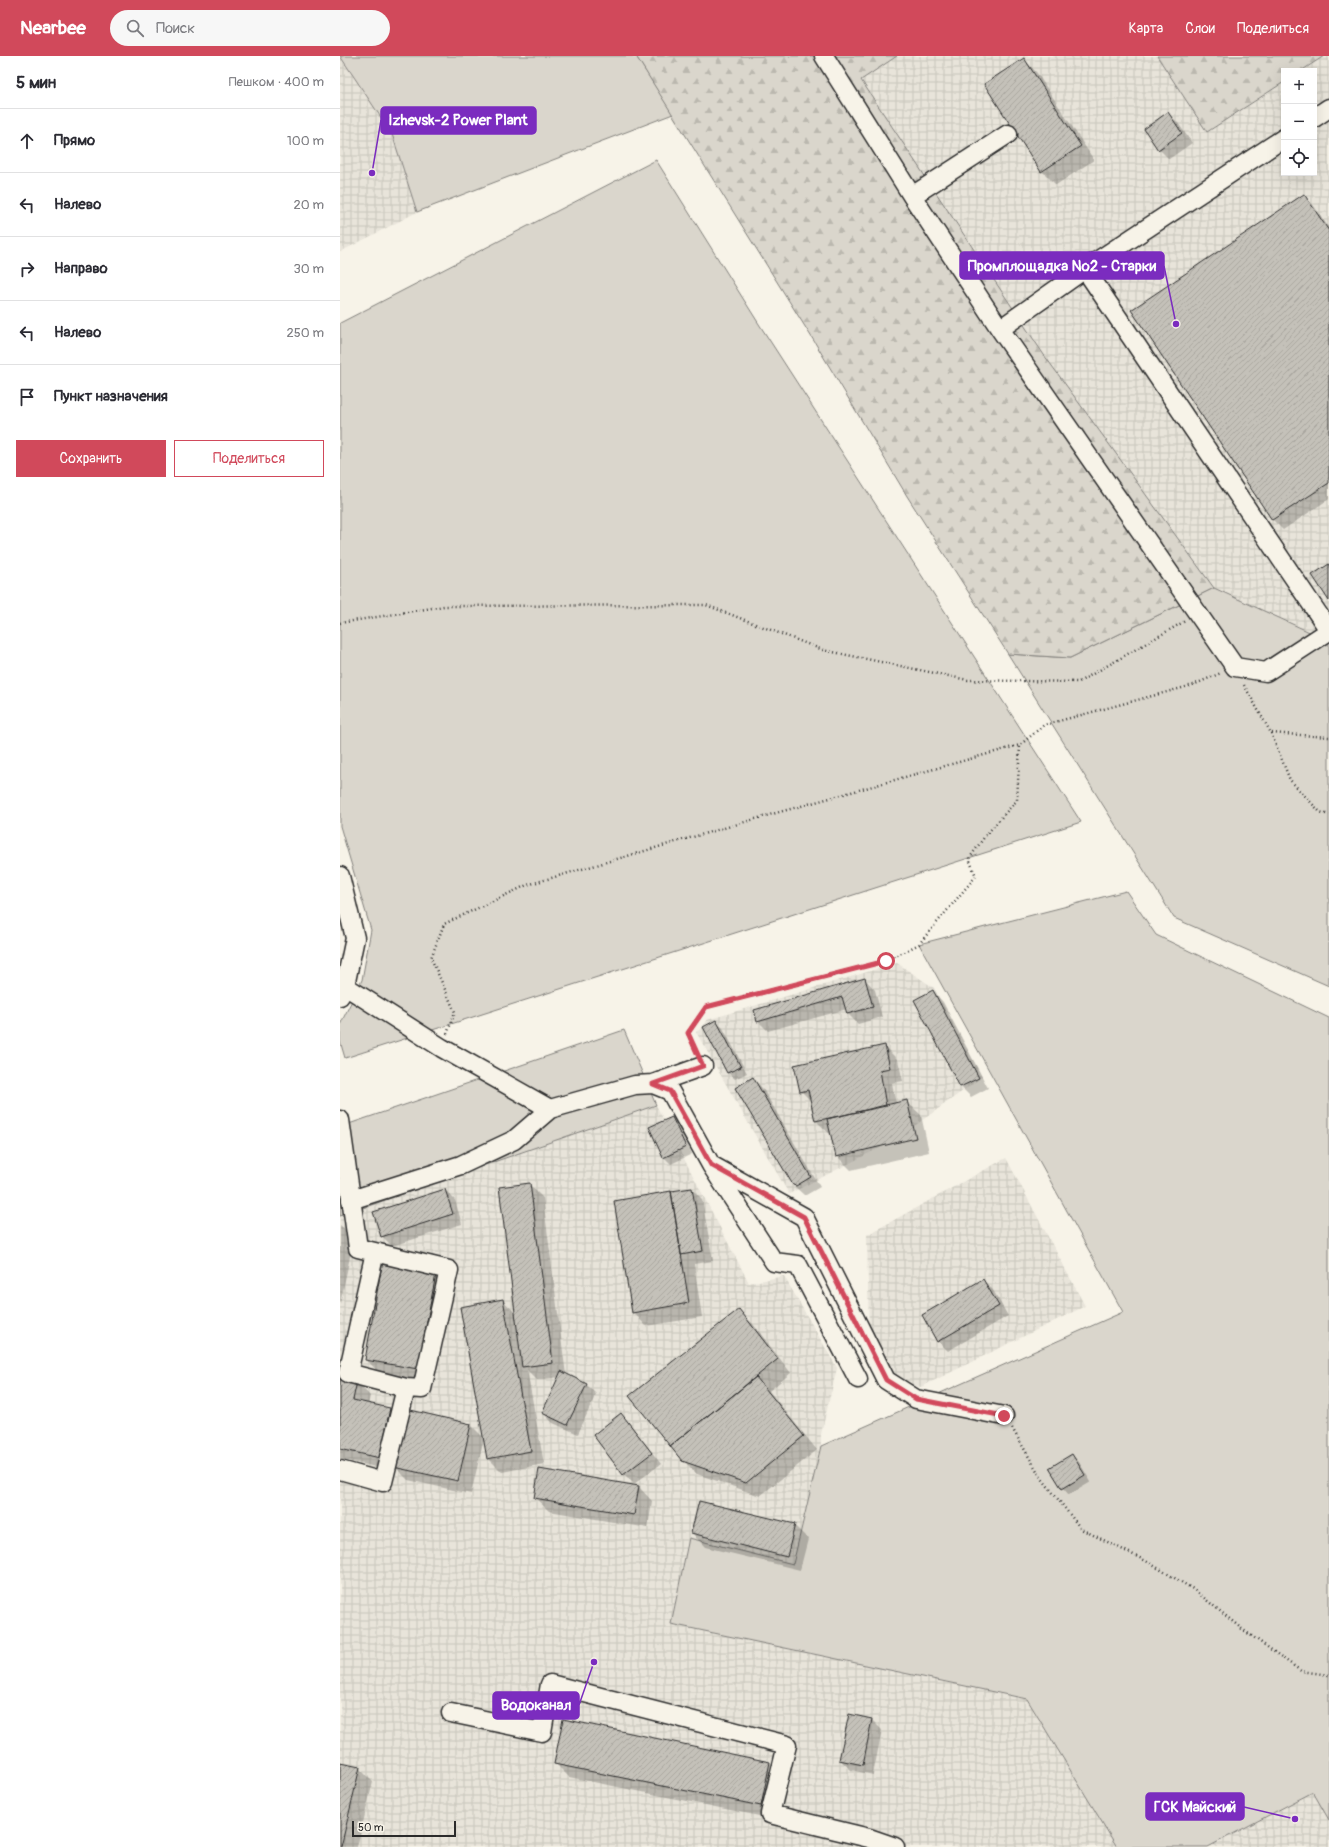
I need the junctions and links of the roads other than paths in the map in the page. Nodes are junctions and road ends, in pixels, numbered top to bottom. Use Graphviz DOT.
graph roads {
  1 [pos="824,56"];
  2 [pos="1329,108"];
  3 [pos="1317,116"];
  4 [pos="1008,134"];
  5 [pos="1281,140"];
  6 [pos="912,196"];
  7 [pos="1085,269"];
  8 [pos="1000,329"];
  9 [pos="1329,630"];
  10 [pos="340,876"];
  11 [pos="342,991"];
  12 [pos="703,1066"];
  13 [pos="653,1084"];
  14 [pos="550,1109"];
  15 [pos="340,1120"];
  16 [pos="711,1165"];
  17 [pos="351,1200"];
  18 [pos="375,1252"];
  19 [pos="858,1379"];
  20 [pos="406,1388"];
  21 [pos="1004,1416"];
  22 [pos="340,1470"];
  23 [pos="451,1713"];
  24 [pos="895,1847"];
  1 -- 6 [label="street"];
  2 -- 3 [label="street"];
  4 -- 6 [label="street"];
  5 -- 7 [label="street"];
  6 -- 8 [label="street"];
  7 -- 8 [label="street"];
  7 -- 9 [label="street"];
  8 -- 9 [label="street"];
  10 -- 11 [label="street"];
  11 -- 14 [label="street"];
  12 -- 13 [label="street"];
  13 -- 14 [label="street"];
  13 -- 16 [label="street"];
  14 -- 17 [label="street"];
  15 -- 17 [label="street"];
  16 -- 19 [label="street"];
  16 -- 21 [label="street"];
  17 -- 18 [label="street"];
  18 -- 20 [label="street"];
  18 -- 20 [label="street"];
  20 -- 22 [label="street"];
  23 -- 24 [label="street"];
}
